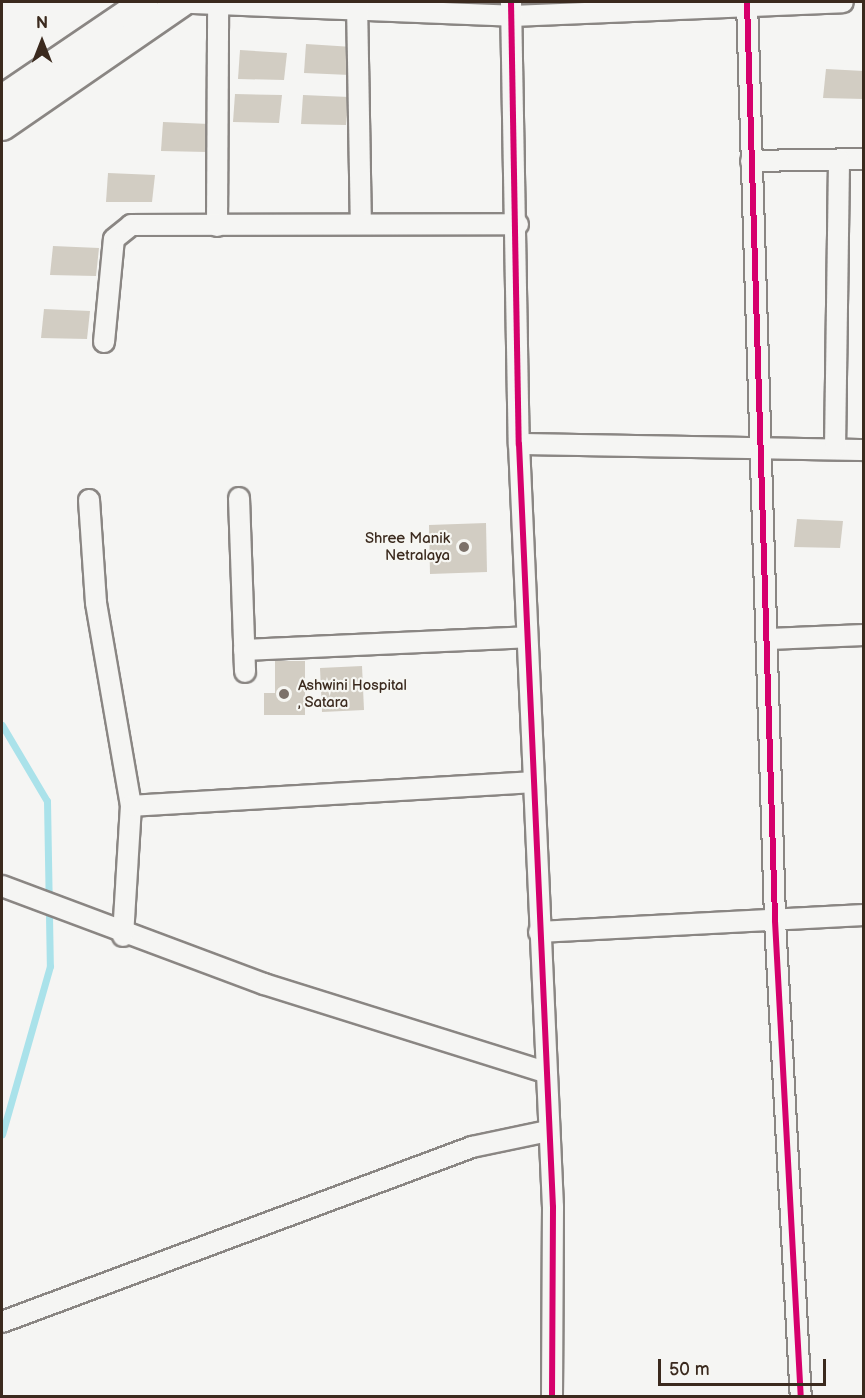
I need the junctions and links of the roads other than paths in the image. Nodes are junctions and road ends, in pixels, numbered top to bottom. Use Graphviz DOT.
graph roads {
  1 [pos="143,2"];
  2 [pos="176,2"];
  3 [pos="843,2"];
  4 [pos="747,4"];
  5 [pos="218,7"];
  6 [pos="358,7"];
  7 [pos="511,9"];
  8 [pos="2,98"];
  9 [pos="2,126"];
  10 [pos="864,159"];
  11 [pos="839,160"];
  12 [pos="751,161"];
  13 [pos="361,224"];
  14 [pos="518,224"];
  15 [pos="217,226"];
  16 [pos="104,342"];
  17 [pos="519,444"];
  18 [pos="759,445"];
  19 [pos="835,449"];
  20 [pos="864,450"];
  21 [pos="239,498"];
  22 [pos="89,500"];
  23 [pos="864,635"];
  24 [pos="527,637"];
  25 [pos="769,639"];
  26 [pos="244,650"];
  27 [pos="245,672"];
  28 [pos="533,782"];
  29 [pos="131,806"];
  30 [pos="2,886"];
  31 [pos="864,915"];
  32 [pos="775,921"];
  33 [pos="539,932"];
  34 [pos="123,936"];
  35 [pos="544,1072"];
  36 [pos="548,1131"];
  37 [pos="2,1322"];
  38 [pos="552,1396"];
  39 [pos="801,1396"];
  1 -- 8 [label="street"];
  2 -- 5 [label="street"];
  2 -- 9 [label="street"];
  3 -- 4 [label="street"];
  4 -- 7 [label="street"];
  4 -- 12 [label="street"];
  5 -- 6 [label="street"];
  5 -- 15 [label="street"];
  6 -- 7 [label="street"];
  6 -- 13 [label="street"];
  7 -- 14 [label="street"];
  10 -- 11 [label="street"];
  11 -- 12 [label="street"];
  11 -- 19 [label="street"];
  12 -- 18 [label="street"];
  13 -- 14 [label="street"];
  13 -- 15 [label="street"];
  14 -- 17 [label="street"];
  15 -- 16 [label="street"];
  17 -- 18 [label="street"];
  17 -- 24 [label="street"];
  18 -- 19 [label="street"];
  18 -- 25 [label="street"];
  19 -- 20 [label="street"];
  21 -- 26 [label="street"];
  22 -- 29 [label="street"];
  23 -- 25 [label="street"];
  24 -- 26 [label="street"];
  24 -- 28 [label="street"];
  25 -- 32 [label="street"];
  26 -- 27 [label="street"];
  28 -- 29 [label="street"];
  28 -- 33 [label="street"];
  29 -- 34 [label="street"];
  30 -- 34 [label="street"];
  31 -- 32 [label="street"];
  32 -- 33 [label="street"];
  32 -- 39 [label="street"];
  33 -- 35 [label="street"];
  34 -- 35 [label="street"];
  35 -- 36 [label="street"];
  36 -- 37 [label="street"];
  36 -- 38 [label="street"];
}
